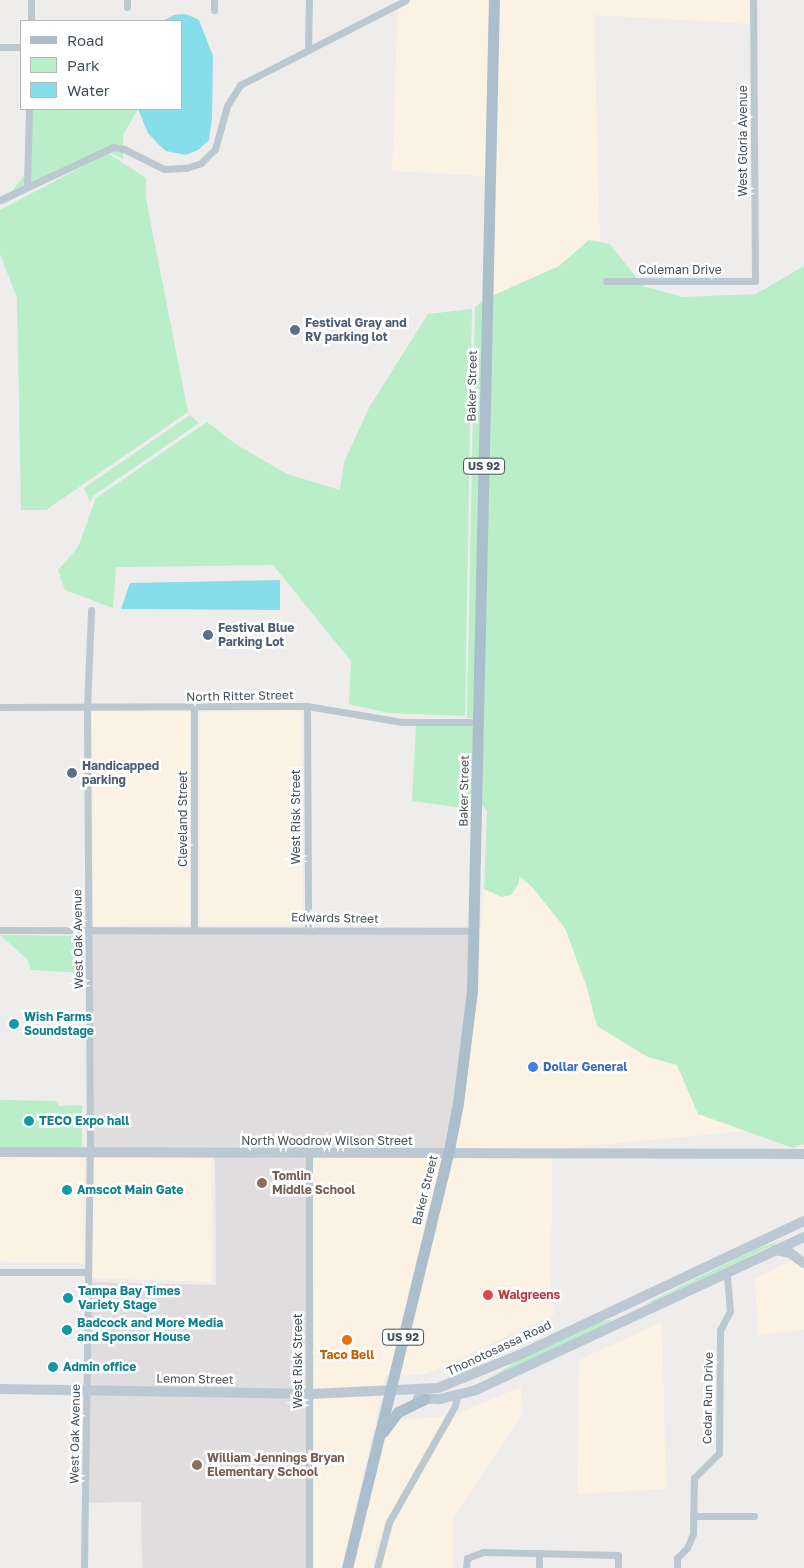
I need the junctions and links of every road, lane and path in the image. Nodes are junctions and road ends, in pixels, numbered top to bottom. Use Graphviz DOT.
graph roads {
  1 [pos="31,0"];
  2 [pos="214,0"];
  3 [pos="309,0"];
  4 [pos="494,0"];
  5 [pos="753,0"];
  6 [pos="402,1"];
  7 [pos="214,10"];
  8 [pos="31,20"];
  9 [pos="0,47"];
  10 [pos="20,47"];
  11 [pos="308,49"];
  12 [pos="29,110"];
  13 [pos="27,187"];
  14 [pos="0,200"];
  15 [pos="755,281"];
  16 [pos="606,282"];
  17 [pos="91,610"];
  18 [pos="307,706"];
  19 [pos="0,707"];
  20 [pos="87,707"];
  21 [pos="194,708"];
  22 [pos="479,722"];
  23 [pos="194,929"];
  24 [pos="308,929"];
  25 [pos="0,930"];
  26 [pos="89,930"];
  27 [pos="475,931"];
  28 [pos="90,1151"];
  29 [pos="0,1152"];
  30 [pos="309,1154"];
  31 [pos="804,1154"];
  32 [pos="448,1155"];
  33 [pos="804,1221"];
  34 [pos="804,1237"];
  35 [pos="775,1250"];
  36 [pos="804,1263"];
  37 [pos="0,1272"];
  38 [pos="87,1272"];
  39 [pos="727,1273"];
  40 [pos="477,1374"];
  41 [pos="438,1388"];
  42 [pos="0,1389"];
  43 [pos="86,1390"];
  44 [pos="390,1392"];
  45 [pos="309,1394"];
  46 [pos="457,1396"];
  47 [pos="425,1399"];
  48 [pos="380,1435"];
  49 [pos="693,1516"];
  50 [pos="754,1516"];
  51 [pos="539,1553"];
  52 [pos="84,1568"];
  53 [pos="309,1568"];
  54 [pos="347,1568"];
  55 [pos="377,1568"];
  56 [pos="466,1568"];
  57 [pos="539,1568"];
  58 [pos="618,1568"];
  59 [pos="677,1568"];
  1 -- 8 [label="street"];
  2 -- 7 [label="street"];
  3 -- 11 [label="street"];
  4 -- 22 [label="main road, Baker Street / US 92"];
  5 -- 15 [label="street, West Gloria Avenue"];
  6 -- 11 [label="street"];
  9 -- 10 [label="street"];
  11 -- 13 [label="street"];
  12 -- 13 [label="street"];
  13 -- 14 [label="street"];
  15 -- 16 [label="street, Coleman Drive"];
  17 -- 20 [label="street, West Oak Avenue"];
  18 -- 21 [label="street, North Ritter Street"];
  18 -- 22 [label="street, North Ritter Street"];
  18 -- 24 [label="street, West Risk Street"];
  19 -- 20 [label="street, North Ritter Street"];
  20 -- 21 [label="street, North Ritter Street"];
  20 -- 26 [label="street, West Oak Avenue"];
  21 -- 23 [label="street, Cleveland Street"];
  22 -- 27 [label="main road, Baker Street / US 92"];
  23 -- 24 [label="street, Edwards Street"];
  23 -- 26 [label="street, Edwards Street"];
  24 -- 27 [label="street, Edwards Street"];
  25 -- 26 [label="street, Edwards Street"];
  26 -- 28 [label="street, West Oak Avenue"];
  27 -- 32 [label="main road, Baker Street / US 92"];
  28 -- 29 [label="street, North Woodrow Wilson Street"];
  28 -- 30 [label="street, North Woodrow Wilson Street"];
  28 -- 38 [label="street, West Oak Avenue"];
  30 -- 32 [label="street, North Woodrow Wilson Street"];
  30 -- 45 [label="street, West Risk Street"];
  31 -- 32 [label="street, North Woodrow Wilson Street"];
  32 -- 44 [label="main road, Baker Street / US 92"];
  33 -- 40 [label="street, Thonotosassa Road"];
  34 -- 35 [label="street, Thonotosassa Road"];
  35 -- 36 [label="street"];
  35 -- 39 [label="street, Thonotosassa Road"];
  37 -- 38 [label="street"];
  38 -- 43 [label="street, West Oak Avenue"];
  39 -- 46 [label="street, Thonotosassa Road"];
  39 -- 49 [label="street, Cedar Run Drive"];
  40 -- 41 [label="street, Thonotosassa Road"];
  40 -- 46 [label="street"];
  41 -- 44 [label="street, Thonotosassa Road"];
  41 -- 46 [label="street"];
  42 -- 43 [label="street, Lemon Street"];
  43 -- 45 [label="street, Lemon Street"];
  43 -- 52 [label="street, West Oak Avenue"];
  44 -- 45 [label="street, Lemon Street"];
  44 -- 47 [label="street, Thonotosassa Road"];
  44 -- 48 [label="main road, Baker Street / US 92"];
  45 -- 53 [label="street, West Risk Street"];
  46 -- 47 [label="street, Thonotosassa Road"];
  46 -- 55 [label="street"];
  47 -- 48 [label="main road"];
  48 -- 54 [label="main road, Baker Street / US 92"];
  49 -- 50 [label="street"];
  49 -- 59 [label="street, Cedar Run Drive"];
  51 -- 56 [label="street"];
  51 -- 57 [label="street"];
  51 -- 58 [label="street"];
}
